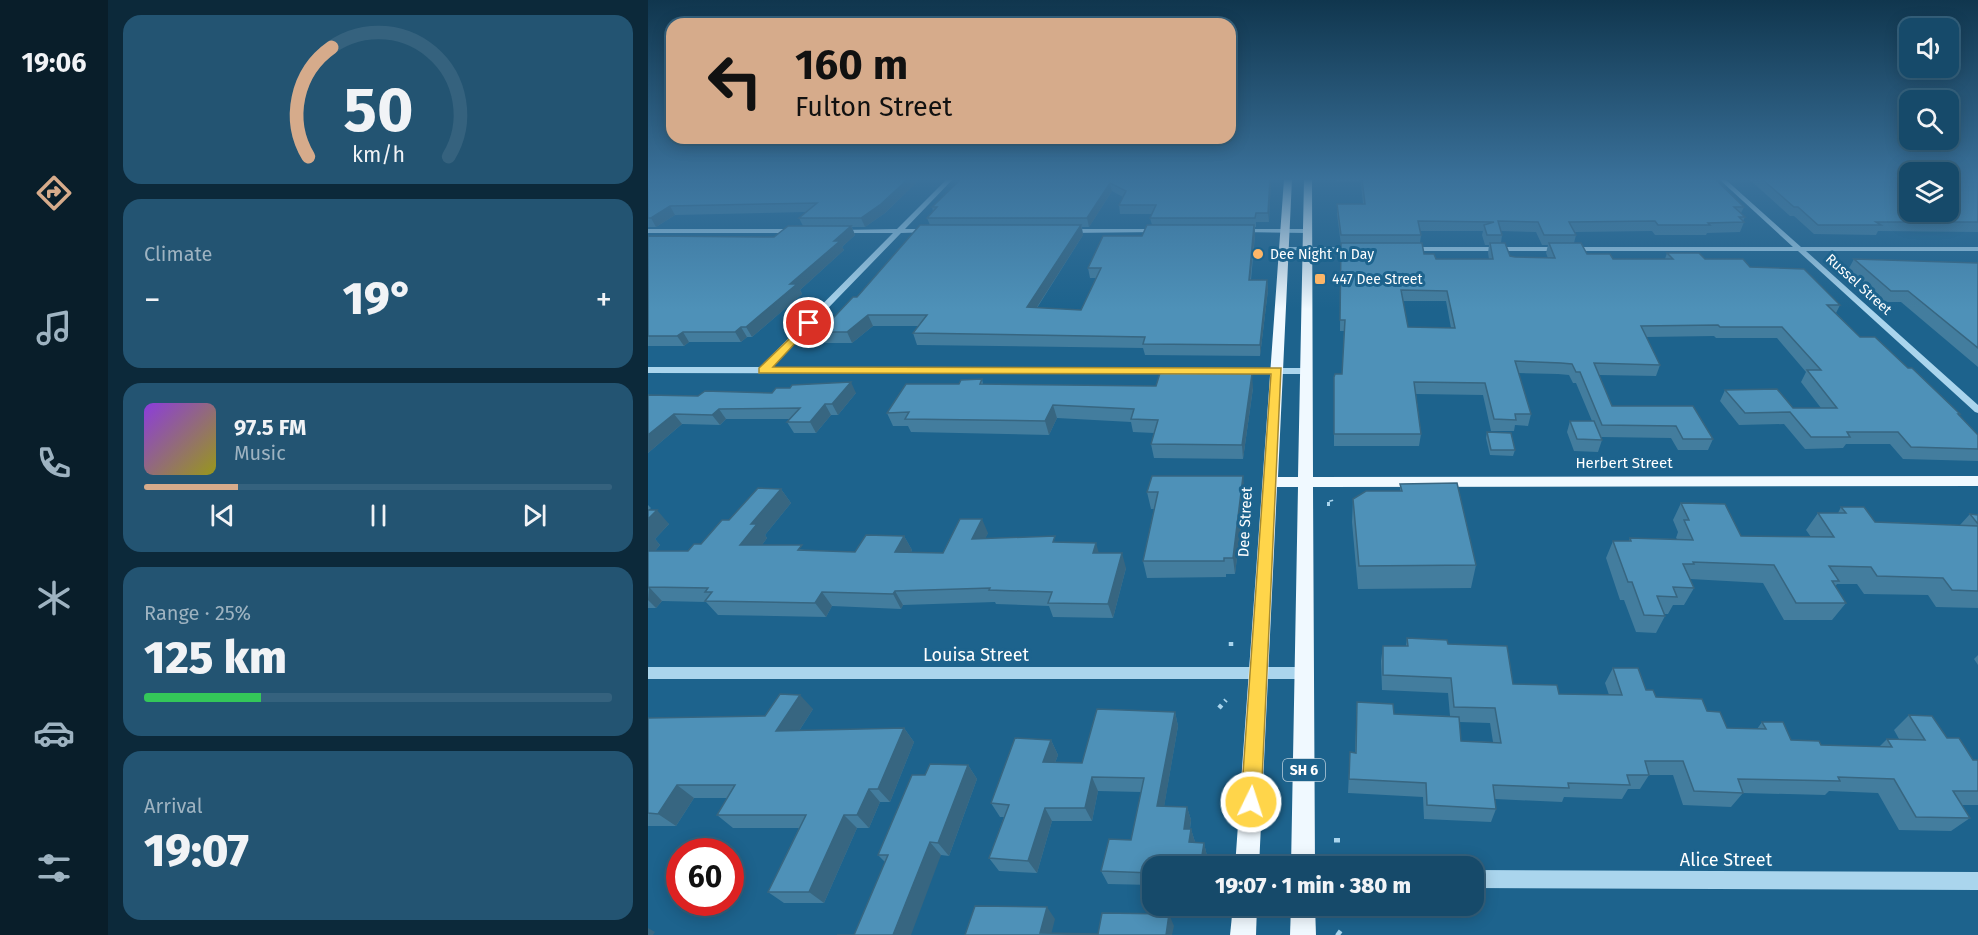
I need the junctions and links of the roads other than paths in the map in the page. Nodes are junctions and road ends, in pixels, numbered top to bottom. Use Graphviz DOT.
graph roads {
  1 [pos="906,223"];
  2 [pos="1285,223"];
  3 [pos="1308,223"];
  4 [pos="1770,223"];
  5 [pos="648,231"];
  6 [pos="800,231"];
  7 [pos="835,231"];
  8 [pos="898,231"];
  9 [pos="935,231"];
  10 [pos="1061,231"];
  11 [pos="1165,231"];
  12 [pos="1235,231"];
  13 [pos="1285,231"];
  14 [pos="1308,231"];
  15 [pos="1284,249"];
  16 [pos="1308,249"];
  17 [pos="1358,249"];
  18 [pos="1406,249"];
  19 [pos="1799,249"];
  20 [pos="1978,249"];
  21 [pos="648,370"];
  22 [pos="763,370"];
  23 [pos="1277,371"];
  24 [pos="1307,371"];
  25 [pos="1978,410"];
  26 [pos="1978,481"];
  27 [pos="1270,482"];
  28 [pos="1306,482"];
  29 [pos="648,673"];
  30 [pos="1305,673"];
  31 [pos="1259,674"];
  32 [pos="1248,856"];
  33 [pos="1303,856"];
  34 [pos="1484,879"];
  35 [pos="1978,881"];
  36 [pos="1244,916"];
  37 [pos="1303,916"];
  38 [pos="1243,935"];
  39 [pos="1303,935"];
  1 -- 8 [label="street"];
  2 -- 13 [label="main road, Dee Street"];
  3 -- 14 [label="main road, SH 6"];
  4 -- 19 [label="street, Russel Street"];
  5 -- 6 [label="street"];
  7 -- 8 [label="street"];
  8 -- 9 [label="street"];
  8 -- 22 [label="street"];
  10 -- 11 [label="street"];
  12 -- 13 [label="street"];
  13 -- 14 [label="street"];
  13 -- 15 [label="main road, Dee Street"];
  14 -- 16 [label="main road, SH 6"];
  15 -- 16 [label="street"];
  15 -- 23 [label="main road, Dee Street"];
  16 -- 17 [label="street"];
  16 -- 24 [label="main road, SH 6"];
  18 -- 19 [label="street"];
  19 -- 20 [label="street"];
  19 -- 25 [label="street, Russel Street"];
  21 -- 22 [label="street"];
  22 -- 23 [label="street"];
  23 -- 24 [label="street"];
  23 -- 27 [label="main road, Dee Street"];
  24 -- 28 [label="main road, SH 6"];
  26 -- 28 [label="main road, Herbert Street"];
  27 -- 28 [label="main road, Herbert Street"];
  27 -- 31 [label="main road, Dee Street"];
  28 -- 30 [label="main road, SH 6"];
  29 -- 31 [label="street, Louisa Street"];
  30 -- 31 [label="street, Louisa Street"];
  30 -- 33 [label="main road, SH 6"];
  31 -- 32 [label="main road, Dee Street"];
  34 -- 35 [label="street, Alice Street"];
  36 -- 38 [label="main road"];
  37 -- 39 [label="main road"];
}
